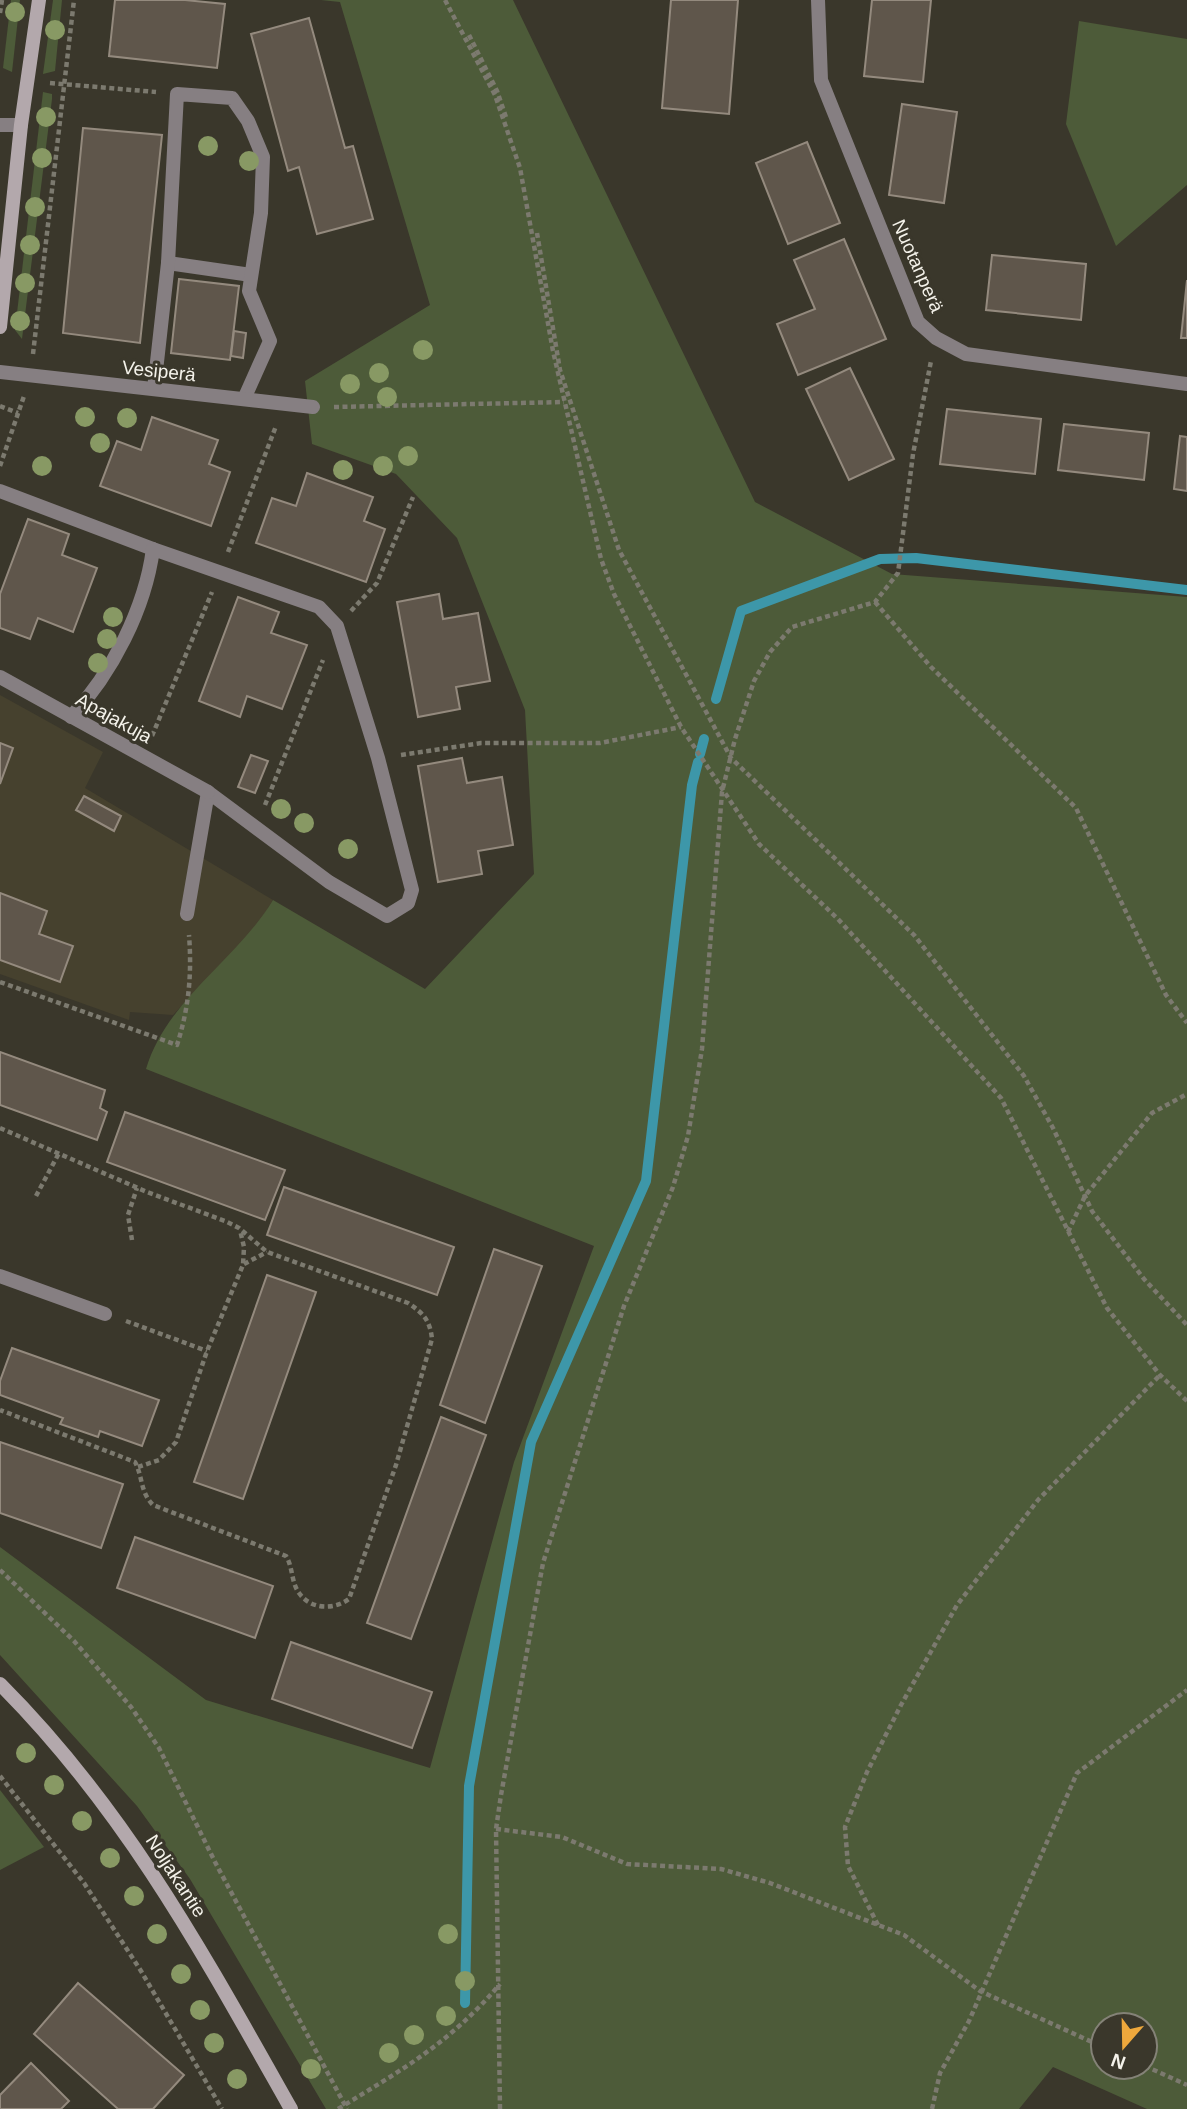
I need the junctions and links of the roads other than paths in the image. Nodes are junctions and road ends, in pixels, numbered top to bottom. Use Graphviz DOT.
graph roads {
  1 [pos="39,0"];
  2 [pos="818,0"];
  3 [pos="0,125"];
  4 [pos="21,125"];
  5 [pos="168,263"];
  6 [pos="251,275"];
  7 [pos="0,327"];
  8 [pos="0,372"];
  9 [pos="1187,384"];
  10 [pos="154,389"];
  11 [pos="244,399"];
  12 [pos="313,407"];
  13 [pos="0,491"];
  14 [pos="153,549"];
  15 [pos="0,677"];
  16 [pos="71,717"];
  17 [pos="208,792"];
  18 [pos="187,914"];
  19 [pos="0,1276"];
  20 [pos="105,1314"];
  21 [pos="0,1684"];
  22 [pos="291,2109"];
  1 -- 4 [label="main road"];
  2 -- 9 [label="street, Nuotanperä"];
  3 -- 4 [label="street"];
  4 -- 7 [label="main road"];
  5 -- 6 [label="street"];
  5 -- 6 [label="street"];
  5 -- 10 [label="street"];
  6 -- 11 [label="street"];
  8 -- 10 [label="street, Vesiperä"];
  10 -- 11 [label="street, Vesiperä"];
  11 -- 12 [label="street, Vesiperä"];
  13 -- 14 [label="street"];
  14 -- 16 [label="street"];
  14 -- 17 [label="street, Apajakuja"];
  15 -- 16 [label="street, Apajakuja"];
  16 -- 17 [label="street, Apajakuja"];
  17 -- 18 [label="street"];
  19 -- 20 [label="street"];
  21 -- 22 [label="main road, Noljakantie"];
}
